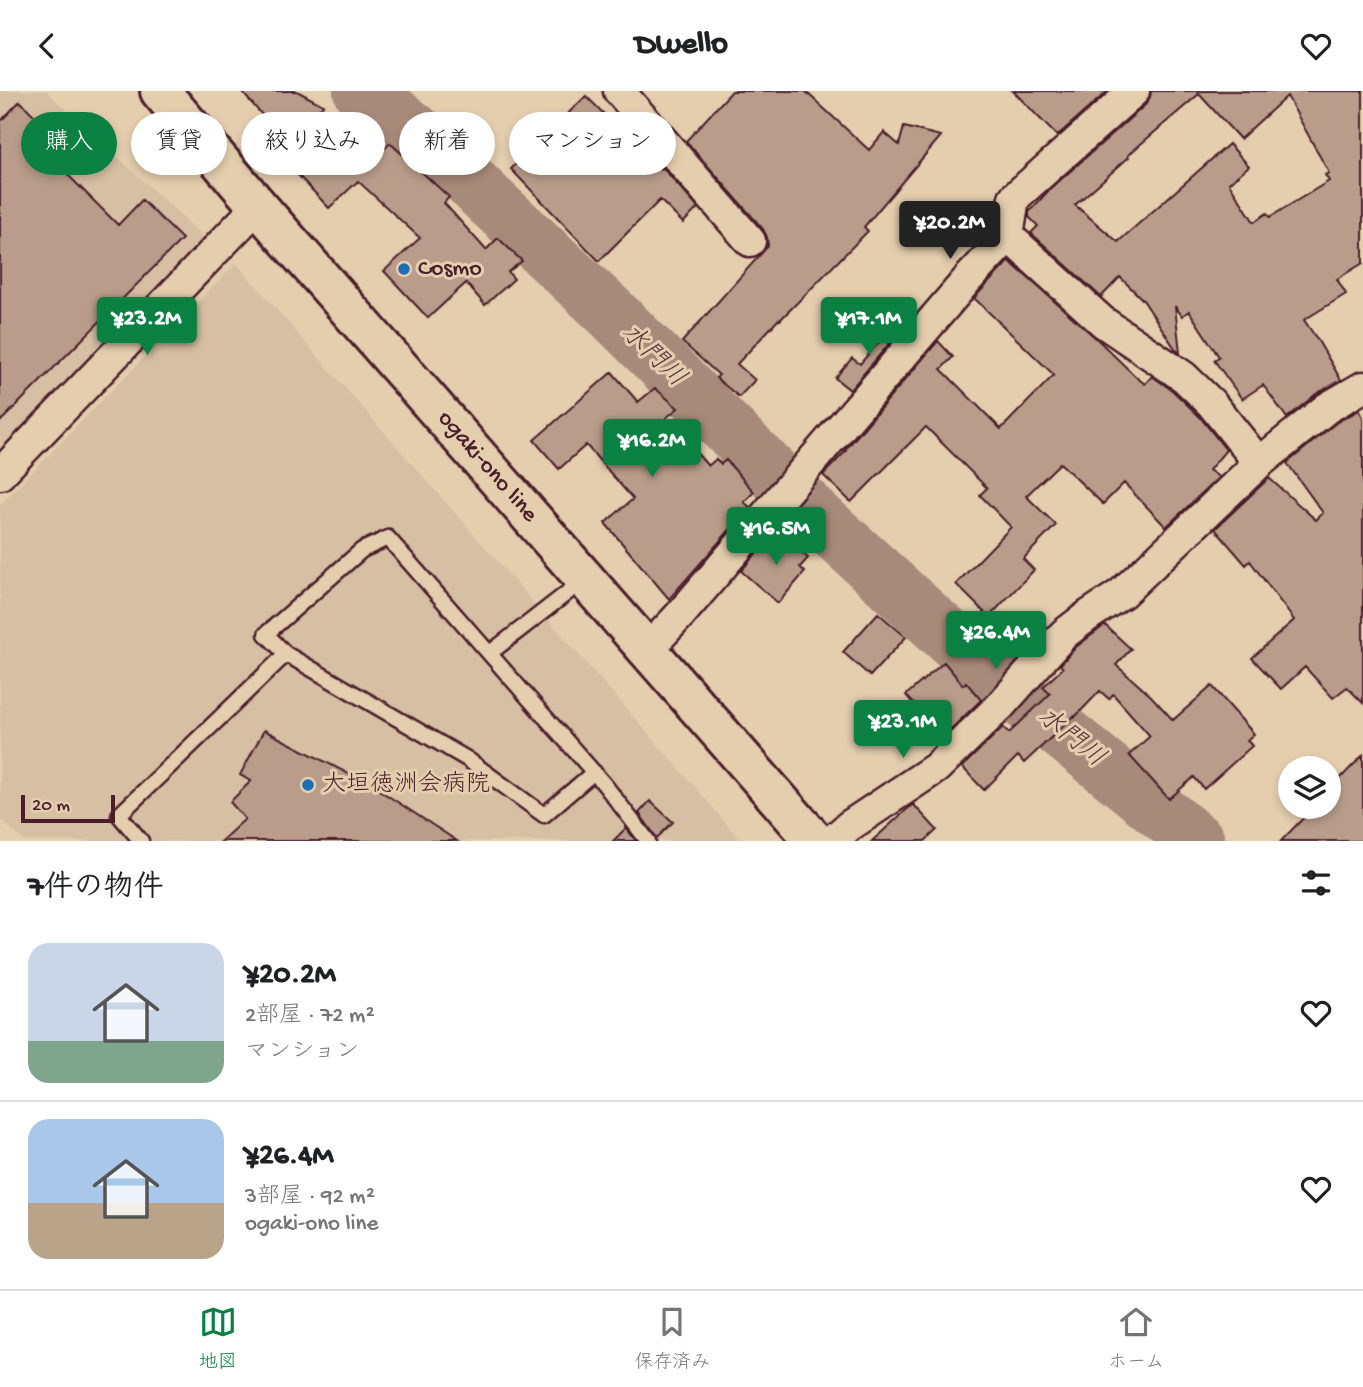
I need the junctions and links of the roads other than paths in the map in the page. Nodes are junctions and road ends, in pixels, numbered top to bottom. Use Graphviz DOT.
graph roads {
  1 [pos="160,91"];
  2 [pos="619,91"];
  3 [pos="1134,91"];
  4 [pos="258,206"];
  5 [pos="1008,236"];
  6 [pos="750,241"];
  7 [pos="1363,387"];
  8 [pos="1259,463"];
  9 [pos="0,474"];
  10 [pos="585,579"];
  11 [pos="647,650"];
  12 [pos="490,653"];
  13 [pos="286,654"];
  14 [pos="594,772"];
  15 [pos="141,841"];
  16 [pos="648,841"];
  17 [pos="816,841"];
  18 [pos="832,841"];
  1 -- 4 [label="main road, ogaki-ono line"];
  2 -- 6 [label="street"];
  3 -- 5 [label="street"];
  4 -- 9 [label="street"];
  4 -- 10 [label="main road, ogaki-ono line"];
  5 -- 8 [label="street"];
  5 -- 11 [label="street"];
  7 -- 8 [label="street"];
  8 -- 18 [label="street"];
  10 -- 11 [label="main road, ogaki-ono line"];
  10 -- 12 [label="lane"];
  11 -- 17 [label="main road, ogaki-ono line"];
  12 -- 13 [label="lane"];
  12 -- 14 [label="lane"];
  13 -- 14 [label="lane"];
  13 -- 15 [label="lane"];
  14 -- 16 [label="lane"];
}
